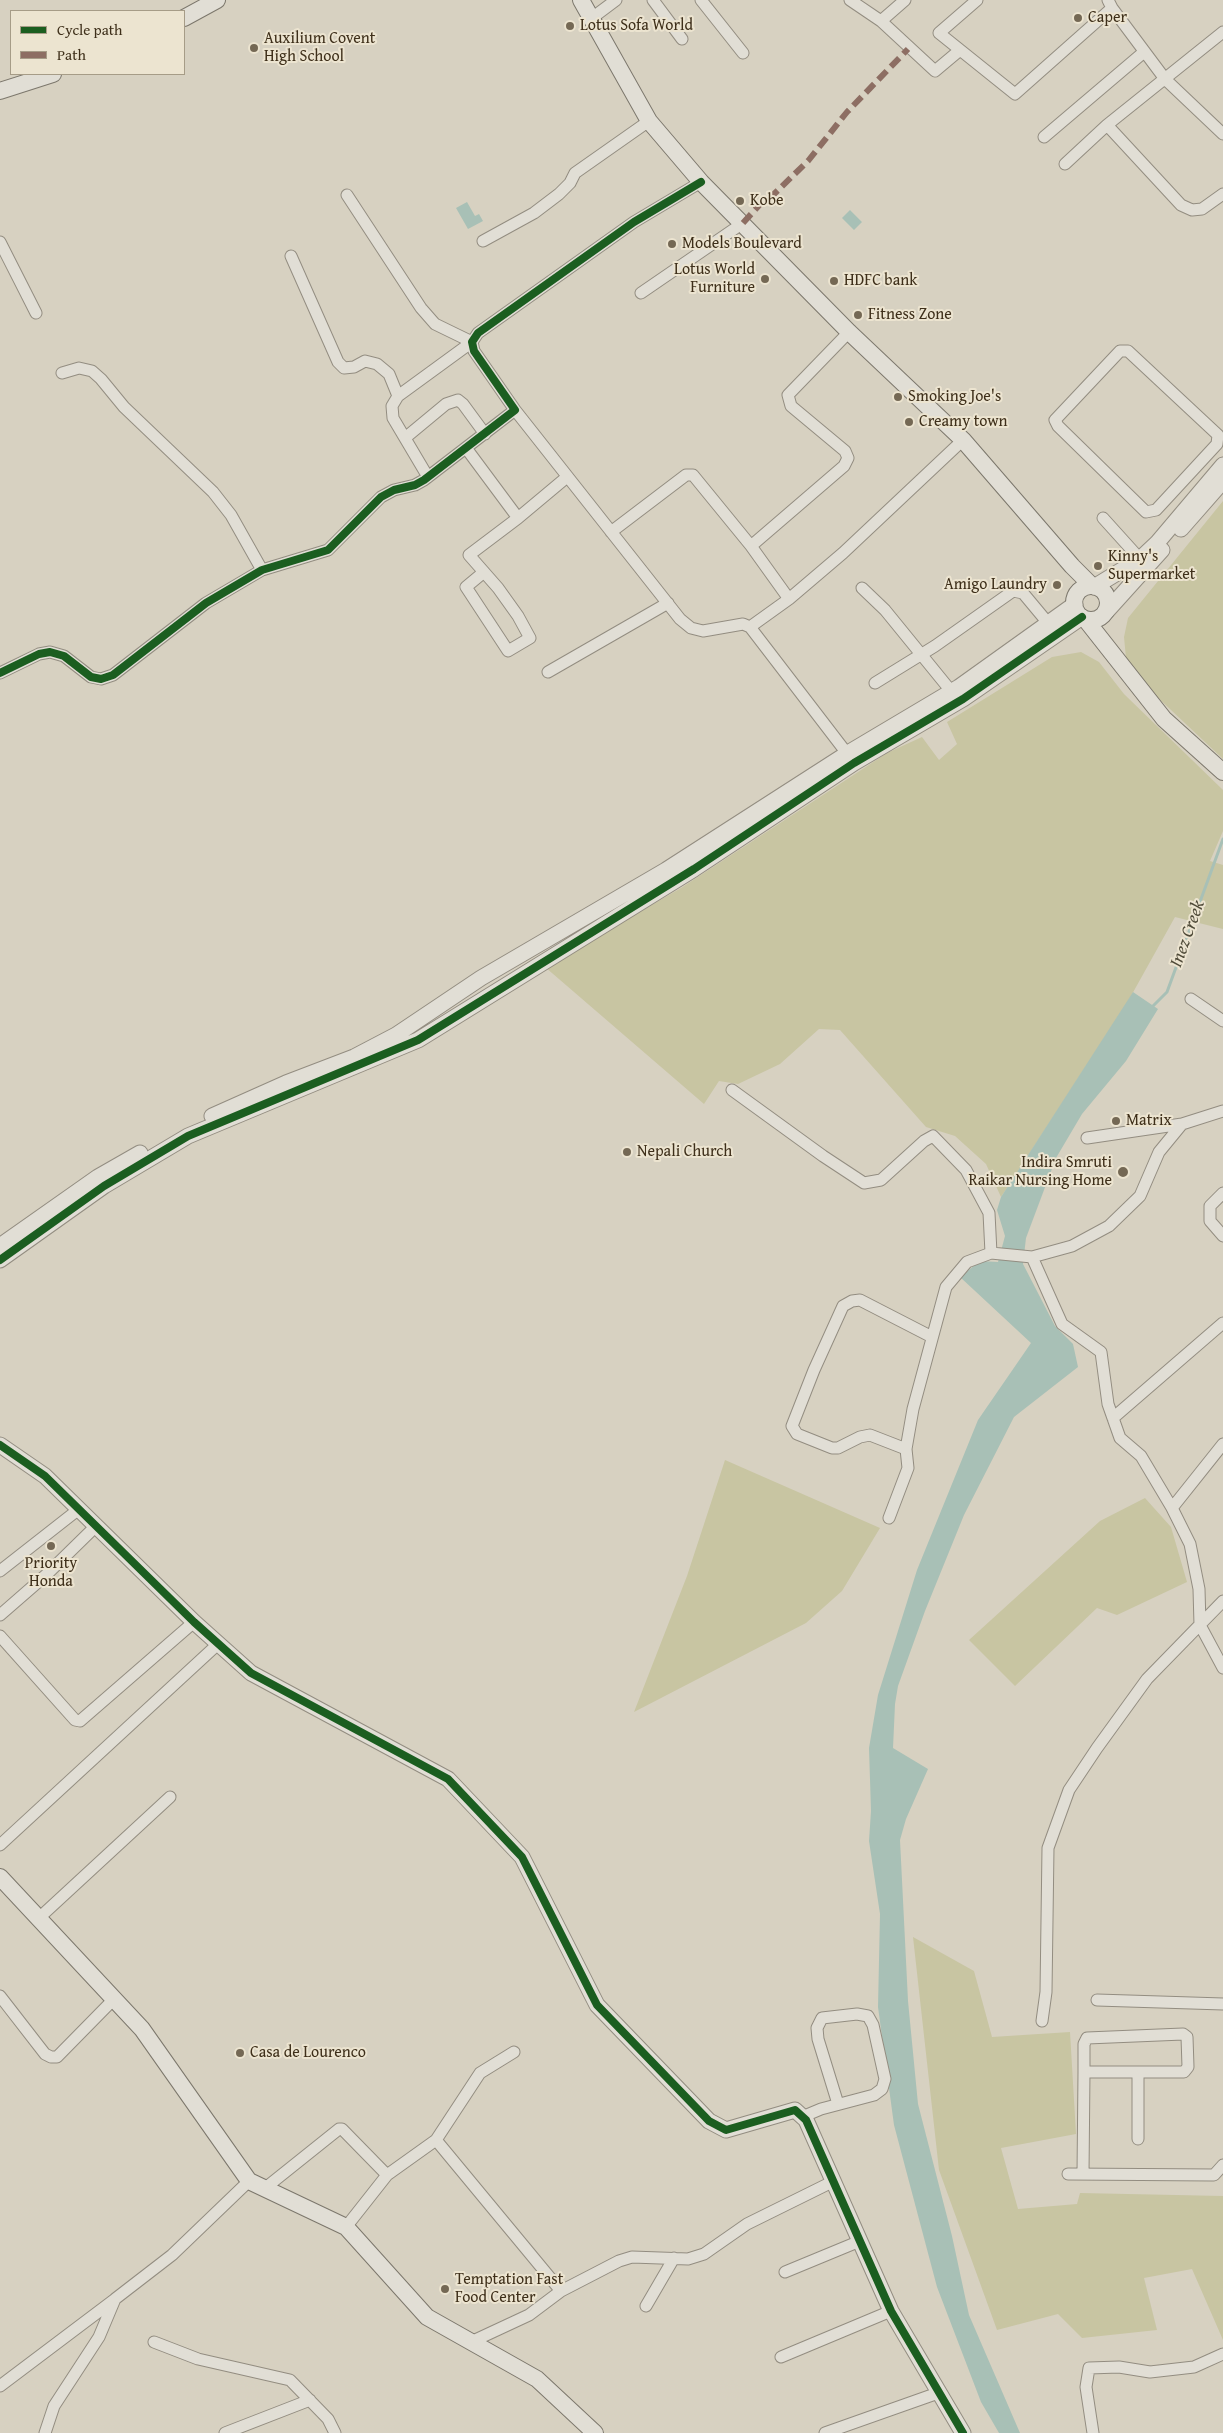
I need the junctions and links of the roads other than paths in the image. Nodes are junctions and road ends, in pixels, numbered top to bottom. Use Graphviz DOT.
graph roads {
  1 [pos="217,0"];
  2 [pos="581,0"];
  3 [pos="616,0"];
  4 [pos="653,0"];
  5 [pos="701,0"];
  6 [pos="850,0"];
  7 [pos="904,0"];
  8 [pos="977,0"];
  9 [pos="1110,4"];
  10 [pos="185,17"];
  11 [pos="592,18"];
  12 [pos="881,21"];
  13 [pos="1223,32"];
  14 [pos="682,39"];
  15 [pos="960,50"];
  16 [pos="743,52"];
  17 [pos="1144,52"];
  18 [pos="50,75"];
  19 [pos="1165,79"];
  20 [pos="0,91"];
  21 [pos="649,122"];
  22 [pos="1108,124"];
  23 [pos="1223,134"];
  24 [pos="1044,137"];
  25 [pos="1064,164"];
  26 [pos="701,182"];
  27 [pos="1223,194"];
  28 [pos="347,195"];
  29 [pos="742,223"];
  30 [pos="483,241"];
  31 [pos="0,242"];
  32 [pos="291,256"];
  33 [pos="641,293"];
  34 [pos="36,313"];
  35 [pos="849,332"];
  36 [pos="472,342"];
  37 [pos="62,373"];
  38 [pos="398,396"];
  39 [pos="515,410"];
  40 [pos="485,434"];
  41 [pos="404,438"];
  42 [pos="963,440"];
  43 [pos="466,448"];
  44 [pos="1223,465"];
  45 [pos="1190,474"];
  46 [pos="428,477"];
  47 [pos="567,477"];
  48 [pos="1223,481"];
  49 [pos="1204,487"];
  50 [pos="518,518"];
  51 [pos="1104,518"];
  52 [pos="611,532"];
  53 [pos="751,546"];
  54 [pos="1140,559"];
  55 [pos="1072,566"];
  56 [pos="262,570"];
  57 [pos="484,572"];
  58 [pos="1093,586"];
  59 [pos="862,588"];
  60 [pos="789,599"];
  61 [pos="668,603"];
  62 [pos="1080,609"];
  63 [pos="1105,613"];
  64 [pos="1048,623"];
  65 [pos="750,627"];
  66 [pos="922,655"];
  67 [pos="1117,661"];
  68 [pos="548,672"];
  69 [pos="0,673"];
  70 [pos="875,683"];
  71 [pos="951,691"];
  72 [pos="851,758"];
  73 [pos="1223,772"];
  74 [pos="1191,999"];
  75 [pos="1223,1021"];
  76 [pos="732,1090"];
  77 [pos="1223,1110"];
  78 [pos="1182,1124"];
  79 [pos="1087,1138"];
  80 [pos="1223,1193"];
  81 [pos="1223,1236"];
  82 [pos="0,1246"];
  83 [pos="991,1253"];
  84 [pos="1032,1257"];
  85 [pos="0,1260"];
  86 [pos="1223,1323"];
  87 [pos="932,1337"];
  88 [pos="1113,1418"];
  89 [pos="0,1445"];
  90 [pos="906,1449"];
  91 [pos="1222,1450"];
  92 [pos="1172,1508"];
  93 [pos="78,1509"];
  94 [pos="889,1518"];
  95 [pos="96,1526"];
  96 [pos="0,1571"];
  97 [pos="1223,1601"];
  98 [pos="0,1615"];
  99 [pos="194,1622"];
  100 [pos="1200,1625"];
  101 [pos="0,1636"];
  102 [pos="218,1644"];
  103 [pos="1223,1668"];
  104 [pos="170,1797"];
  105 [pos="0,1845"];
  106 [pos="0,1877"];
  107 [pos="39,1918"];
  108 [pos="0,1996"];
  109 [pos="114,1999"];
  110 [pos="1097,2000"];
  111 [pos="1223,2004"];
  112 [pos="1042,2021"];
  113 [pos="514,2052"];
  114 [pos="1084,2072"];
  115 [pos="1138,2073"];
  116 [pos="838,2104"];
  117 [pos="802,2116"];
  118 [pos="1138,2139"];
  119 [pos="436,2140"];
  120 [pos="1223,2165"];
  121 [pos="1068,2174"];
  122 [pos="1083,2174"];
  123 [pos="387,2175"];
  124 [pos="249,2181"];
  125 [pos="834,2181"];
  126 [pos="264,2189"];
  127 [pos="346,2227"];
  128 [pos="860,2241"];
  129 [pos="674,2258"];
  130 [pos="785,2272"];
  131 [pos="561,2291"];
  132 [pos="115,2299"];
  133 [pos="646,2306"];
  134 [pos="892,2311"];
  135 [pos="154,2342"];
  136 [pos="470,2342"];
  137 [pos="1223,2354"];
  138 [pos="781,2357"];
  139 [pos="0,2386"];
  140 [pos="938,2393"];
  141 [pos="310,2400"];
  142 [pos="832,2432"];
  143 [pos="45,2433"];
  144 [pos="225,2433"];
  145 [pos="335,2433"];
  146 [pos="595,2433"];
  147 [pos="963,2433"];
  148 [pos="1093,2433"];
  1 -- 10 [label="main road"];
  2 -- 11 [label="main road"];
  3 -- 11 [label="street"];
  4 -- 14 [label="street"];
  5 -- 16 [label="street"];
  6 -- 12 [label="street"];
  7 -- 12 [label="street"];
  8 -- 15 [label="street"];
  9 -- 15 [label="street"];
  9 -- 17 [label="street"];
  11 -- 21 [label="main road"];
  12 -- 15 [label="street"];
  13 -- 19 [label="street"];
  17 -- 19 [label="street"];
  17 -- 24 [label="street"];
  18 -- 20 [label="main road"];
  19 -- 22 [label="street"];
  19 -- 23 [label="street"];
  21 -- 26 [label="main road"];
  21 -- 30 [label="street"];
  22 -- 25 [label="street"];
  22 -- 27 [label="street"];
  26 -- 29 [label="main road"];
  26 -- 36 [label="street"];
  28 -- 36 [label="street"];
  29 -- 33 [label="street"];
  29 -- 35 [label="main road"];
  31 -- 34 [label="street"];
  32 -- 38 [label="street"];
  35 -- 42 [label="main road"];
  35 -- 53 [label="street"];
  36 -- 38 [label="street"];
  36 -- 39 [label="street"];
  37 -- 56 [label="street"];
  38 -- 41 [label="street"];
  39 -- 40 [label="street"];
  39 -- 47 [label="street"];
  40 -- 41 [label="street"];
  40 -- 43 [label="street"];
  41 -- 46 [label="street"];
  42 -- 55 [label="main road"];
  42 -- 60 [label="street"];
  43 -- 46 [label="street"];
  43 -- 50 [label="street"];
  44 -- 49 [label="street"];
  45 -- 45 [label="street"];
  45 -- 49 [label="street"];
  46 -- 56 [label="street"];
  47 -- 50 [label="street"];
  47 -- 52 [label="street"];
  48 -- 63 [label="street"];
  49 -- 54 [label="street"];
  50 -- 57 [label="street"];
  51 -- 54 [label="street"];
  52 -- 53 [label="street"];
  52 -- 61 [label="street"];
  53 -- 60 [label="street"];
  54 -- 58 [label="street"];
  55 -- 58 [label="main road"];
  55 -- 62 [label="main road"];
  56 -- 69 [label="street"];
  57 -- 57 [label="street"];
  58 -- 62 [label="main road"];
  58 -- 63 [label="main road"];
  59 -- 66 [label="street"];
  60 -- 65 [label="street"];
  61 -- 65 [label="street"];
  61 -- 68 [label="street"];
  62 -- 63 [label="main road"];
  62 -- 64 [label="street"];
  62 -- 67 [label="main road"];
  62 -- 72 [label="street"];
  63 -- 67 [label="main road"];
  64 -- 66 [label="street"];
  64 -- 71 [label="street"];
  65 -- 72 [label="street"];
  66 -- 70 [label="street"];
  66 -- 71 [label="street"];
  67 -- 73 [label="main road"];
  71 -- 72 [label="street"];
  72 -- 82 [label="street"];
  72 -- 85 [label="street"];
  74 -- 75 [label="street"];
  76 -- 83 [label="street"];
  77 -- 78 [label="street"];
  78 -- 79 [label="street"];
  78 -- 84 [label="street"];
  80 -- 81 [label="street"];
  83 -- 84 [label="street"];
  83 -- 87 [label="street"];
  84 -- 88 [label="street"];
  86 -- 88 [label="street"];
  87 -- 90 [label="street"];
  87 -- 90 [label="street"];
  88 -- 92 [label="street"];
  89 -- 93 [label="street"];
  90 -- 94 [label="street"];
  91 -- 92 [label="street"];
  92 -- 100 [label="street"];
  93 -- 95 [label="street"];
  93 -- 96 [label="street"];
  95 -- 98 [label="street"];
  95 -- 99 [label="street"];
  97 -- 100 [label="street"];
  99 -- 101 [label="street"];
  99 -- 102 [label="street"];
  100 -- 103 [label="street"];
  100 -- 112 [label="street"];
  102 -- 105 [label="street"];
  102 -- 117 [label="street"];
  104 -- 107 [label="street"];
  106 -- 107 [label="main road"];
  107 -- 109 [label="main road"];
  108 -- 109 [label="street"];
  109 -- 124 [label="main road"];
  110 -- 111 [label="street"];
  113 -- 119 [label="street"];
  114 -- 115 [label="street"];
  114 -- 115 [label="street"];
  114 -- 122 [label="street"];
  115 -- 118 [label="street"];
  116 -- 116 [label="street"];
  116 -- 117 [label="street"];
  117 -- 125 [label="street"];
  119 -- 123 [label="street"];
  119 -- 131 [label="street"];
  120 -- 122 [label="street"];
  121 -- 122 [label="street"];
  123 -- 126 [label="street"];
  123 -- 127 [label="street"];
  124 -- 126 [label="main road"];
  124 -- 132 [label="street"];
  125 -- 128 [label="street"];
  125 -- 129 [label="street"];
  126 -- 127 [label="main road"];
  127 -- 136 [label="main road"];
  128 -- 130 [label="street"];
  128 -- 134 [label="street"];
  129 -- 131 [label="street"];
  129 -- 133 [label="street"];
  131 -- 136 [label="street"];
  132 -- 139 [label="street"];
  132 -- 143 [label="street"];
  134 -- 138 [label="street"];
  134 -- 140 [label="street"];
  135 -- 141 [label="street"];
  136 -- 146 [label="main road"];
  137 -- 148 [label="street"];
  140 -- 142 [label="street"];
  140 -- 147 [label="street"];
  141 -- 144 [label="street"];
  141 -- 145 [label="street"];
}
